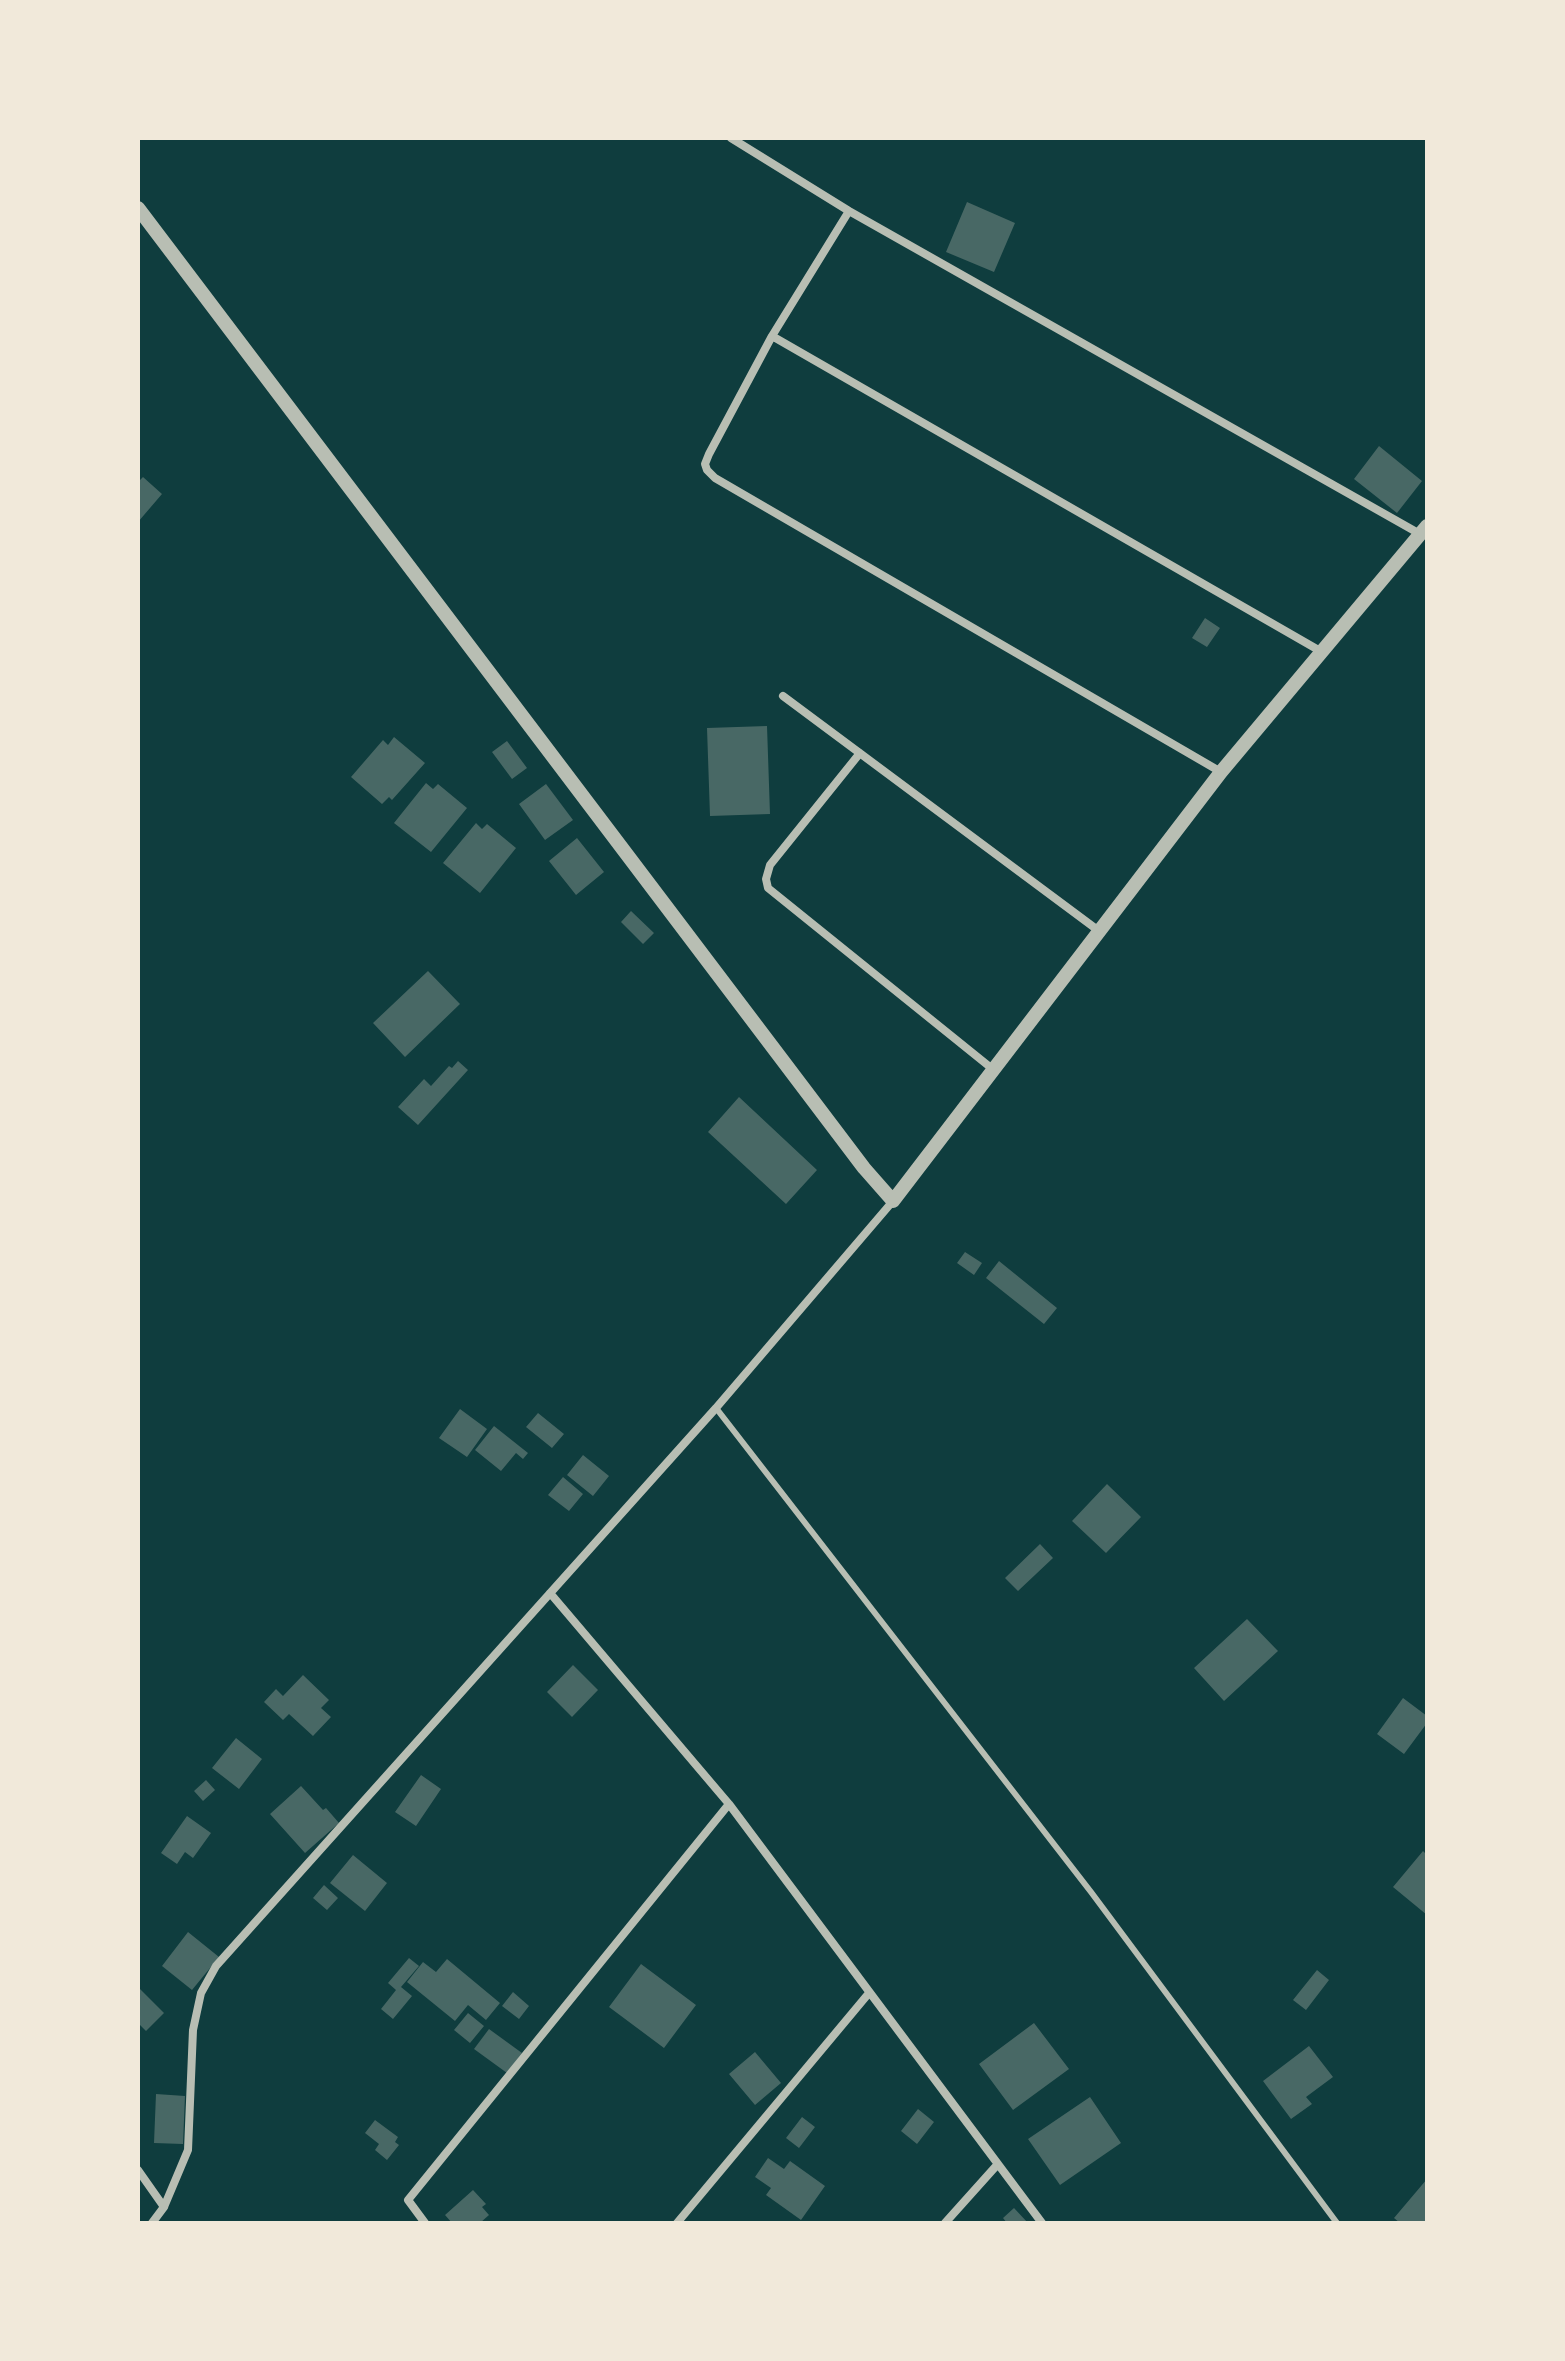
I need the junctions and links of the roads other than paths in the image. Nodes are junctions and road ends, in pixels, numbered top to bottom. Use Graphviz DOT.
graph roads {
  1 [pos="731,138"];
  2 [pos="138,208"];
  3 [pos="849,211"];
  4 [pos="772,336"];
  5 [pos="1424,530"];
  6 [pos="1322,652"];
  7 [pos="783,696"];
  8 [pos="860,753"];
  9 [pos="1221,772"];
  10 [pos="1099,931"];
  11 [pos="995,1071"];
  12 [pos="893,1201"];
  13 [pos="716,1408"];
  14 [pos="550,1593"];
  15 [pos="729,1804"];
  16 [pos="869,1993"];
  17 [pos="997,2165"];
  18 [pos="138,2170"];
  19 [pos="164,2207"];
  20 [pos="152,2223"];
  21 [pos="425,2223"];
  22 [pos="677,2223"];
  23 [pos="945,2223"];
  24 [pos="1042,2223"];
  25 [pos="1337,2223"];
  1 -- 3 [label="street"];
  2 -- 12 [label="street"];
  3 -- 4 [label="street"];
  3 -- 5 [label="street"];
  4 -- 6 [label="street"];
  4 -- 9 [label="street"];
  5 -- 6 [label="street"];
  6 -- 9 [label="street"];
  7 -- 8 [label="street"];
  8 -- 10 [label="street"];
  8 -- 11 [label="street"];
  9 -- 10 [label="street"];
  10 -- 11 [label="street"];
  11 -- 12 [label="street"];
  12 -- 13 [label="street"];
  13 -- 14 [label="street"];
  13 -- 25 [label="lane"];
  14 -- 15 [label="street"];
  14 -- 19 [label="street"];
  15 -- 16 [label="street"];
  15 -- 21 [label="street"];
  16 -- 17 [label="street"];
  16 -- 22 [label="street"];
  17 -- 23 [label="street"];
  17 -- 24 [label="street"];
  18 -- 19 [label="street"];
  19 -- 20 [label="street"];
}
